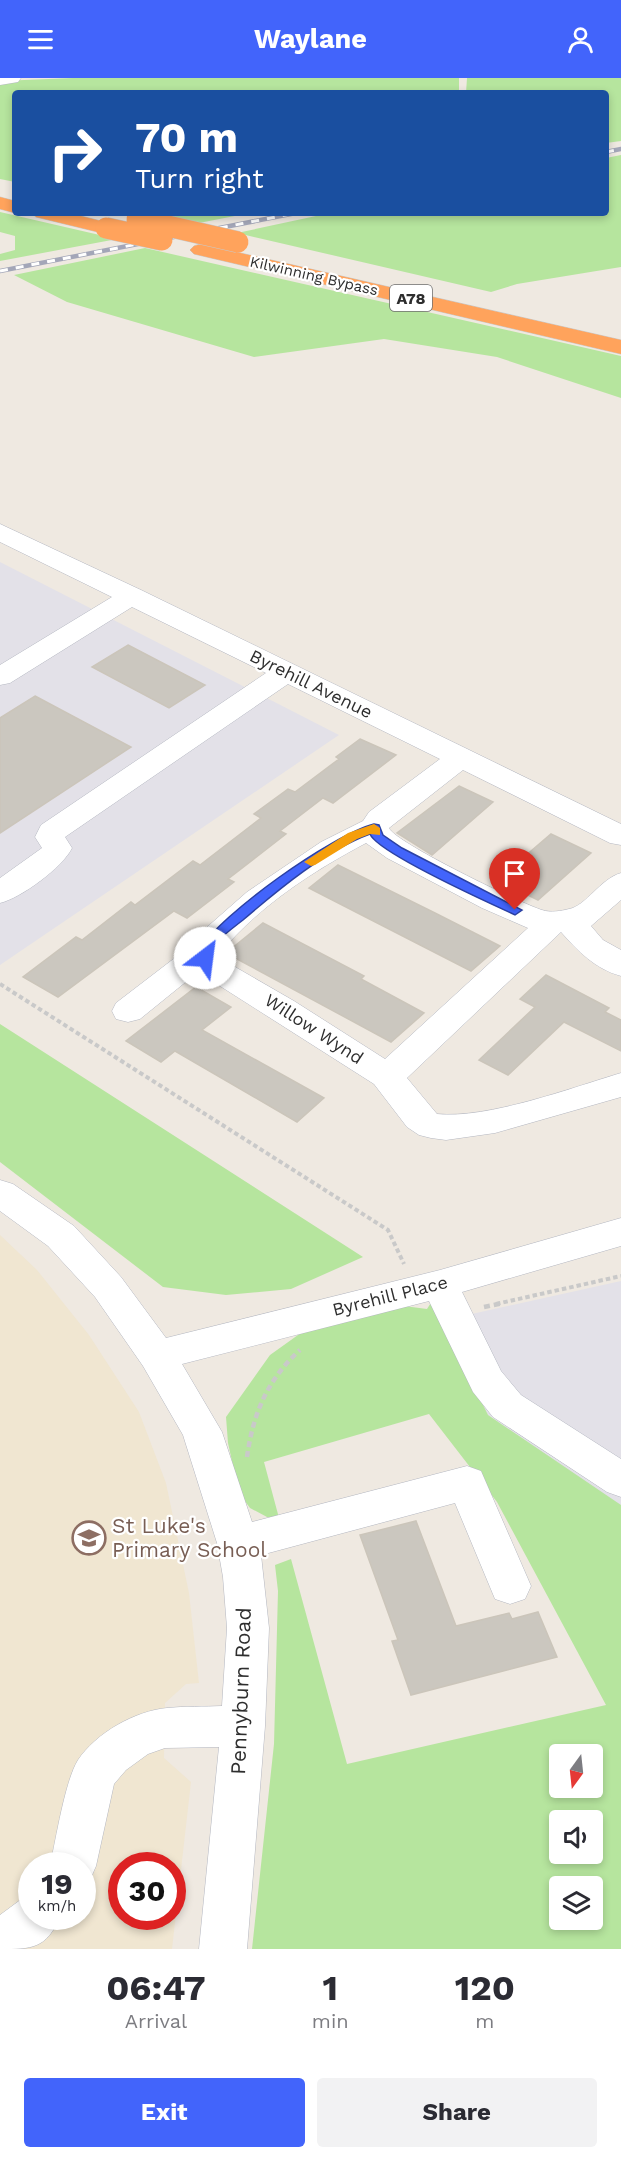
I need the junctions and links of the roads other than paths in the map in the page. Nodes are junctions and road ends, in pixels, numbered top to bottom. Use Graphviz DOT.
graph roads {
  1 [pos="12,78"];
  2 [pos="0,79"];
  3 [pos="71,216"];
  4 [pos="109,220"];
  5 [pos="621,329"];
  6 [pos="621,346"];
  7 [pos="0,532"];
  8 [pos="132,596"];
  9 [pos="286,672"];
  10 [pos="0,677"];
  11 [pos="461,757"];
  12 [pos="374,828"];
  13 [pos="621,836"];
  14 [pos="621,883"];
  15 [pos="0,893"];
  16 [pos="562,922"];
  17 [pos="204,951"];
  18 [pos="621,965"];
  19 [pos="128,1011"];
  20 [pos="387,1077"];
  21 [pos="621,1085"];
  22 [pos="0,1193"];
  23 [pos="621,1232"];
  24 [pos="436,1296"];
  25 [pos="157,1355"];
  26 [pos="621,1480"];
  27 [pos="238,1543"];
  28 [pos="510,1586"];
  29 [pos="243,1726"];
  30 [pos="77,1852"];
  31 [pos="223,1949"];
  1 -- 2 [label="street"];
  3 -- 4 [label="highway, Kilwinning Bypass / A78"];
  4 -- 5 [label="highway, Kilwinning Bypass / A78, bridge"];
  4 -- 6 [label="highway, Kilwinning Bypass / A78, bridge"];
  7 -- 8 [label="street, Byrehill Avenue"];
  8 -- 9 [label="street, Byrehill Avenue"];
  8 -- 10 [label="street"];
  9 -- 11 [label="street, Byrehill Avenue"];
  9 -- 15 [label="street"];
  11 -- 12 [label="street"];
  11 -- 13 [label="street, Byrehill Avenue"];
  12 -- 16 [label="street"];
  12 -- 17 [label="street"];
  14 -- 16 [label="street"];
  16 -- 18 [label="street"];
  16 -- 20 [label="street"];
  17 -- 19 [label="street"];
  17 -- 20 [label="street, Willow Wynd"];
  20 -- 21 [label="street, Willow Wynd"];
  22 -- 25 [label="street, Pennyburn Road"];
  23 -- 24 [label="street, Byrehill Place"];
  24 -- 25 [label="street, Byrehill Place"];
  24 -- 26 [label="street"];
  25 -- 27 [label="street, Pennyburn Road"];
  27 -- 28 [label="street"];
  27 -- 29 [label="street, Pennyburn Road"];
  29 -- 30 [label="street"];
  29 -- 31 [label="street, Pennyburn Road"];
}
